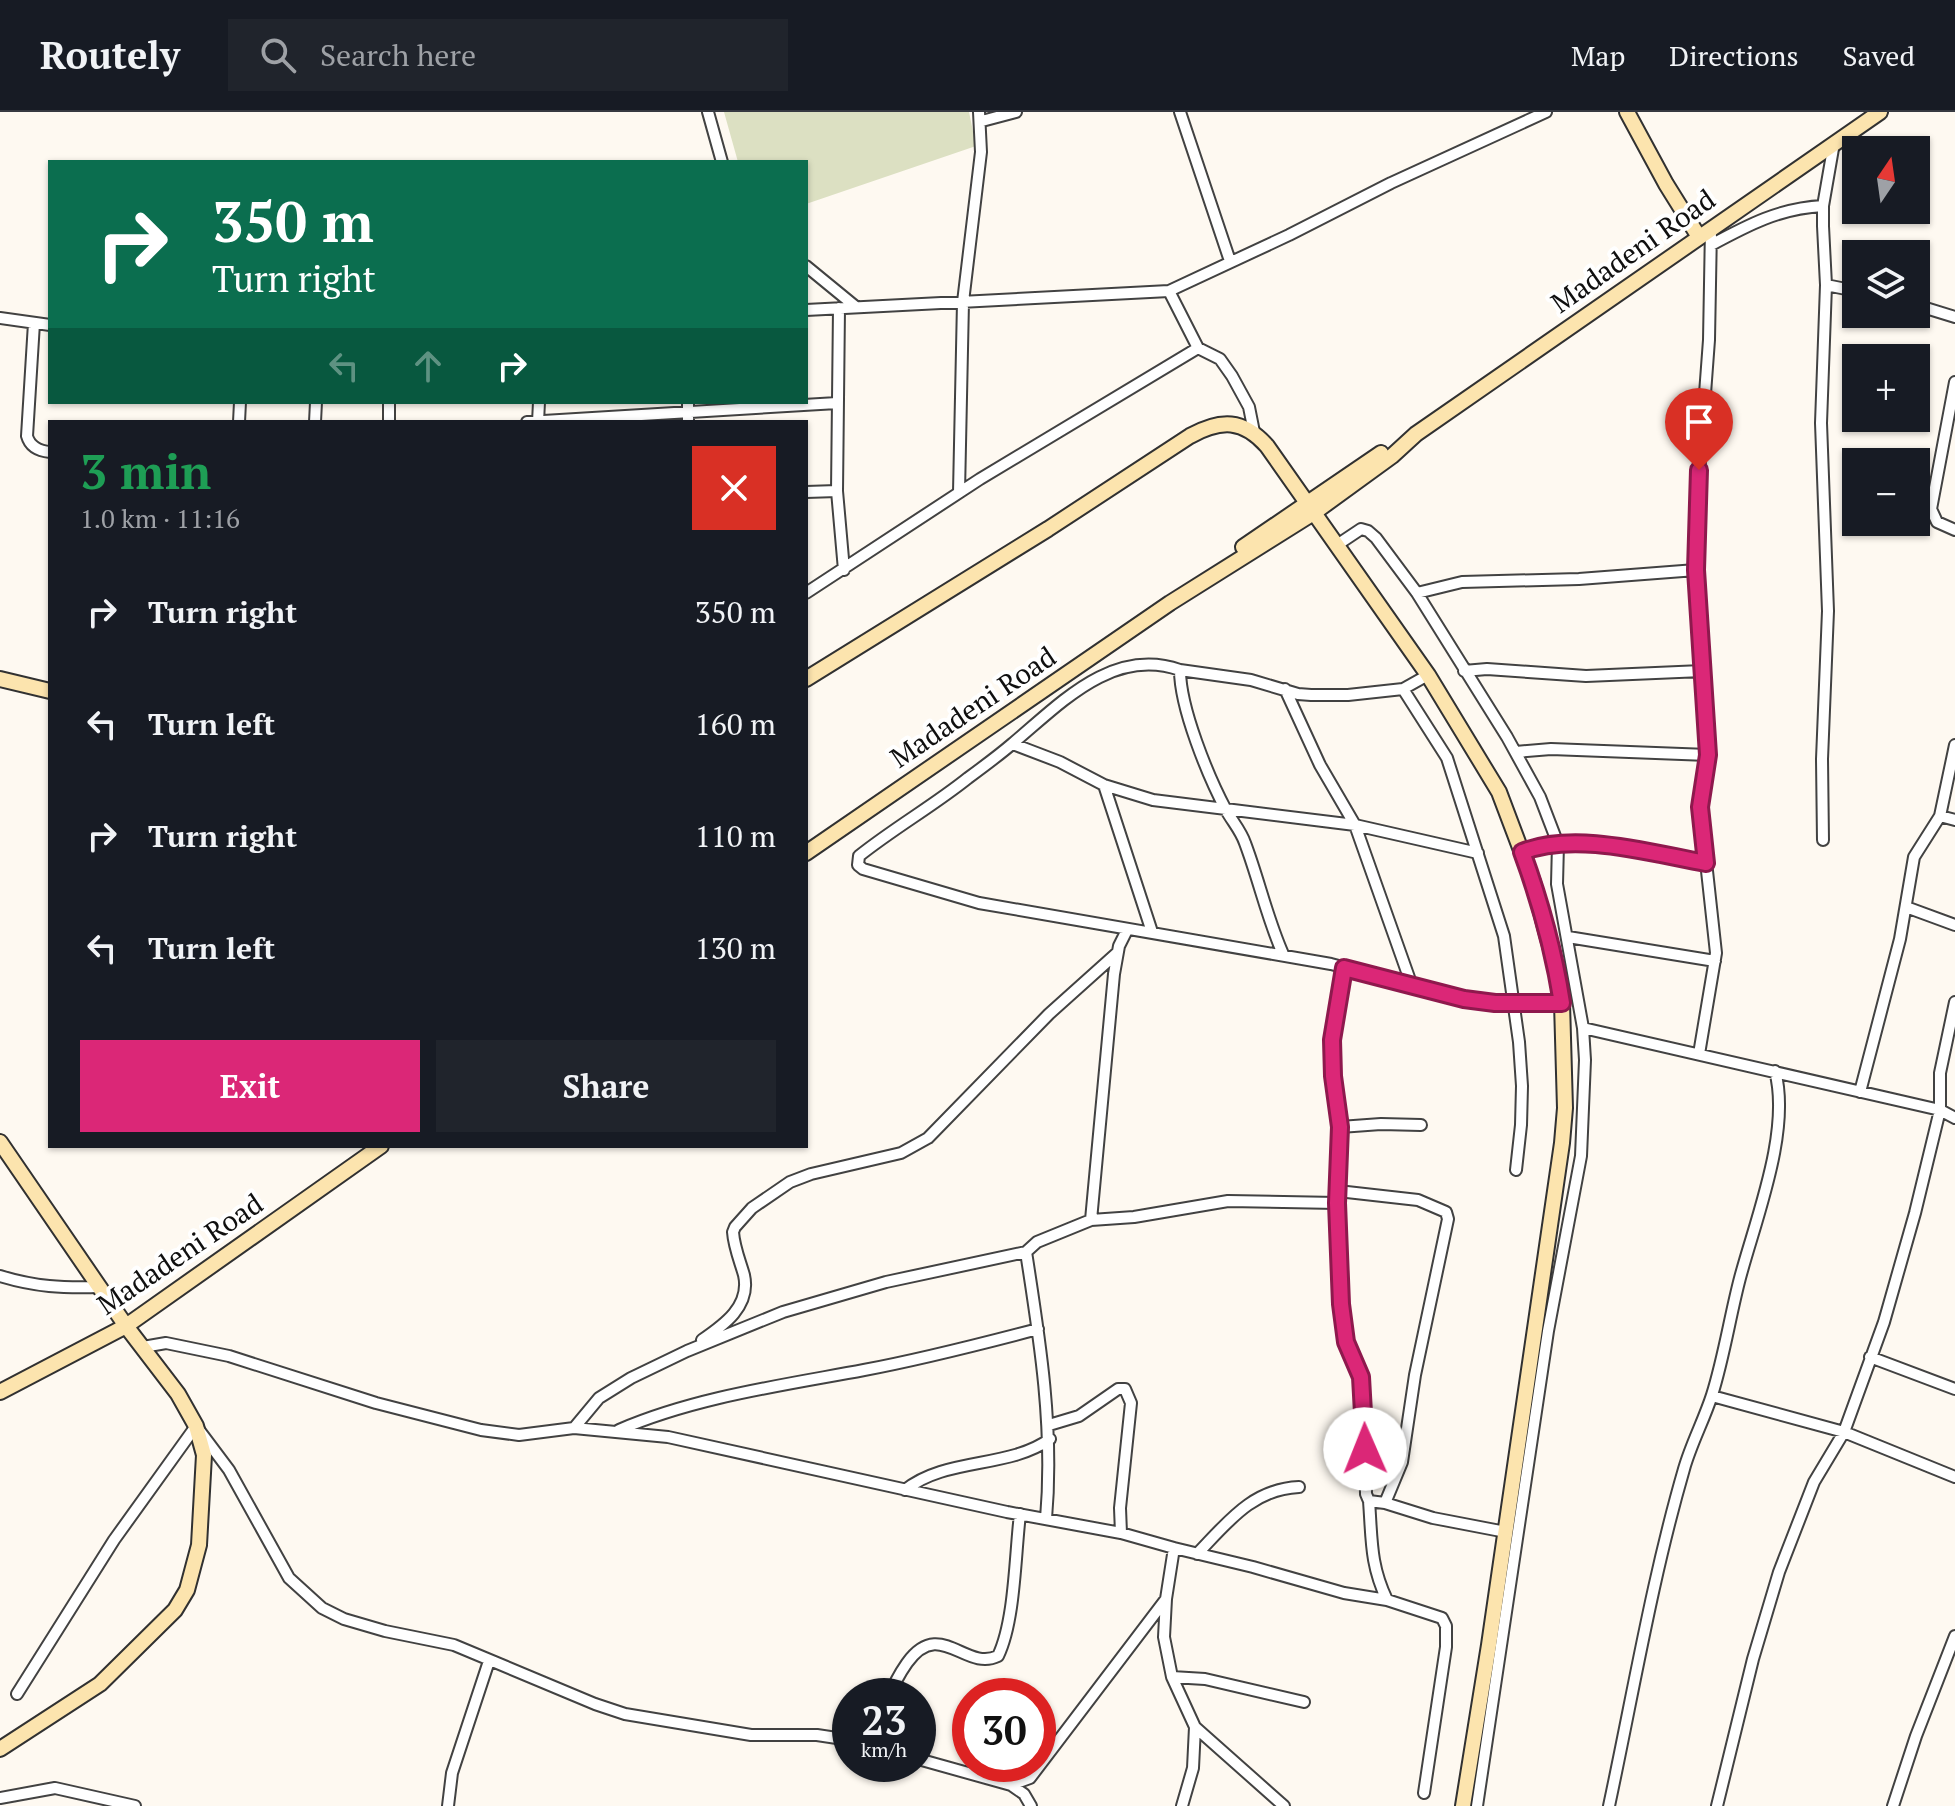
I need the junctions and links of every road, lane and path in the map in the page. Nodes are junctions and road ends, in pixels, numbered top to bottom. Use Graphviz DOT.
graph roads {
  1 [pos="708,112"];
  2 [pos="1016,112"];
  3 [pos="1180,112"];
  4 [pos="1546,112"];
  5 [pos="1627,112"];
  6 [pos="1880,112"];
  7 [pos="980,117"];
  8 [pos="1518,118"];
  9 [pos="1834,143"];
  10 [pos="721,160"];
  11 [pos="1823,206"];
  12 [pos="1707,237"];
  13 [pos="1230,261"];
  14 [pos="808,268"];
  15 [pos="1826,285"];
  16 [pos="1842,288"];
  17 [pos="1169,291"];
  18 [pos="963,302"];
  19 [pos="856,307"];
  20 [pos="839,308"];
  21 [pos="1930,309"];
  22 [pos="808,310"];
  23 [pos="1955,317"];
  24 [pos="0,318"];
  25 [pos="34,323"];
  26 [pos="48,325"];
  27 [pos="1198,348"];
  28 [pos="1955,382"];
  29 [pos="837,403"];
  30 [pos="688,418"];
  31 [pos="613,420"];
  32 [pos="1254,432"];
  33 [pos="48,452"];
  34 [pos="837,491"];
  35 [pos="808,492"];
  36 [pos="959,492"];
  37 [pos="1312,507"];
  38 [pos="1955,530"];
  39 [pos="1337,545"];
  40 [pos="844,570"];
  41 [pos="1696,570"];
  42 [pos="808,592"];
  43 [pos="1417,593"];
  44 [pos="1180,670"];
  45 [pos="1464,671"];
  46 [pos="1702,671"];
  47 [pos="1428,675"];
  48 [pos="808,678"];
  49 [pos="0,679"];
  50 [pos="1285,689"];
  51 [pos="1403,689"];
  52 [pos="48,691"];
  53 [pos="1013,744"];
  54 [pos="1955,745"];
  55 [pos="1516,752"];
  56 [pos="1708,755"];
  57 [pos="1104,785"];
  58 [pos="1225,808"];
  59 [pos="1940,816"];
  60 [pos="1955,820"];
  61 [pos="1355,825"];
  62 [pos="1823,840"];
  63 [pos="1558,844"];
  64 [pos="810,847"];
  65 [pos="1522,852"];
  66 [pos="1478,853"];
  67 [pos="1706,863"];
  68 [pos="1906,907"];
  69 [pos="1955,925"];
  70 [pos="1127,930"];
  71 [pos="1152,932"];
  72 [pos="1568,937"];
  73 [pos="1118,953"];
  74 [pos="1283,954"];
  75 [pos="1715,961"];
  76 [pos="1344,968"];
  77 [pos="1412,986"];
  78 [pos="1955,1002"];
  79 [pos="1562,1003"];
  80 [pos="1514,1004"];
  81 [pos="1583,1028"];
  82 [pos="1699,1054"];
  83 [pos="1775,1071"];
  84 [pos="1860,1092"];
  85 [pos="1940,1110"];
  86 [pos="1955,1118"];
  87 [pos="1421,1125"];
  88 [pos="1340,1127"];
  89 [pos="0,1142"];
  90 [pos="378,1148"];
  91 [pos="1516,1170"];
  92 [pos="1338,1197"];
  93 [pos="1091,1220"];
  94 [pos="1026,1252"];
  95 [pos="0,1276"];
  96 [pos="100,1287"];
  97 [pos="126,1326"];
  98 [pos="1038,1329"];
  99 [pos="143,1347"];
  100 [pos="687,1351"];
  101 [pos="1870,1357"];
  102 [pos="1955,1389"];
  103 [pos="0,1392"];
  104 [pos="1712,1396"];
  105 [pos="1049,1425"];
  106 [pos="196,1426"];
  107 [pos="574,1428"];
  108 [pos="618,1431"];
  109 [pos="1844,1432"];
  110 [pos="1050,1439"];
  111 [pos="1955,1477"];
  112 [pos="1299,1487"];
  113 [pos="905,1490"];
  114 [pos="1369,1501"];
  115 [pos="1385,1503"];
  116 [pos="1020,1514"];
  117 [pos="1046,1519"];
  118 [pos="1506,1532"];
  119 [pos="1121,1533"];
  120 [pos="1174,1548"];
  121 [pos="1197,1554"];
  122 [pos="1166,1599"];
  123 [pos="1387,1600"];
  124 [pos="1502,1602"];
  125 [pos="1955,1636"];
  126 [pos="489,1661"];
  127 [pos="1172,1677"];
  128 [pos="897,1678"];
  129 [pos="17,1694"];
  130 [pos="1304,1702"];
  131 [pos="1195,1727"];
  132 [pos="832,1737"];
  133 [pos="0,1749"];
  134 [pos="936,1764"];
  135 [pos="1011,1785"];
  136 [pos="1424,1793"];
  137 [pos="0,1798"];
  138 [pos="448,1801"];
  139 [pos="104,1802"];
  140 [pos="135,1806"];
  141 [pos="460,1806"];
  142 [pos="1031,1806"];
  143 [pos="1182,1806"];
  144 [pos="1284,1806"];
  145 [pos="1463,1806"];
  146 [pos="1477,1806"];
  147 [pos="1609,1806"];
  148 [pos="1717,1806"];
  149 [pos="1893,1806"];
  1 -- 10 [label="street"];
  2 -- 7 [label="street"];
  3 -- 13 [label="street"];
  4 -- 8 [label="street"];
  5 -- 12 [label="street"];
  6 -- 9 [label="street, Madadeni Road"];
  7 -- 18 [label="street"];
  8 -- 13 [label="street"];
  9 -- 11 [label="street"];
  9 -- 12 [label="street, Madadeni Road"];
  11 -- 12 [label="street"];
  11 -- 15 [label="street"];
  12 -- 37 [label="street, Madadeni Road"];
  12 -- 41 [label="street"];
  13 -- 17 [label="street"];
  14 -- 19 [label="street"];
  15 -- 16 [label="street"];
  15 -- 62 [label="street"];
  17 -- 18 [label="street"];
  17 -- 27 [label="street"];
  18 -- 19 [label="street"];
  18 -- 36 [label="street"];
  19 -- 20 [label="street"];
  20 -- 22 [label="street"];
  20 -- 29 [label="street"];
  21 -- 23 [label="street"];
  24 -- 25 [label="street"];
  25 -- 26 [label="street"];
  25 -- 33 [label="street"];
  27 -- 32 [label="street"];
  27 -- 36 [label="street"];
  28 -- 38 [label="street"];
  29 -- 30 [label="street"];
  29 -- 34 [label="street"];
  30 -- 31 [label="street"];
  32 -- 37 [label="street"];
  32 -- 48 [label="street"];
  34 -- 35 [label="street"];
  34 -- 40 [label="street"];
  36 -- 40 [label="street"];
  37 -- 39 [label="street"];
  37 -- 64 [label="street, Madadeni Road"];
  39 -- 43 [label="street"];
  39 -- 47 [label="street"];
  40 -- 42 [label="street"];
  41 -- 43 [label="street"];
  41 -- 46 [label="street"];
  43 -- 45 [label="street"];
  44 -- 50 [label="street"];
  44 -- 53 [label="street"];
  44 -- 58 [label="street"];
  45 -- 46 [label="street"];
  45 -- 55 [label="street"];
  46 -- 56 [label="street"];
  47 -- 51 [label="street"];
  47 -- 65 [label="street"];
  49 -- 52 [label="street"];
  50 -- 51 [label="street"];
  50 -- 61 [label="street"];
  51 -- 66 [label="street"];
  53 -- 57 [label="street"];
  53 -- 70 [label="street"];
  54 -- 59 [label="street"];
  55 -- 56 [label="street"];
  55 -- 63 [label="street"];
  56 -- 67 [label="street"];
  57 -- 58 [label="street"];
  57 -- 71 [label="street"];
  58 -- 61 [label="street"];
  58 -- 74 [label="street"];
  59 -- 60 [label="street"];
  59 -- 68 [label="street"];
  61 -- 66 [label="street"];
  61 -- 77 [label="street"];
  63 -- 65 [label="street"];
  63 -- 67 [label="street"];
  63 -- 72 [label="street"];
  65 -- 79 [label="street"];
  66 -- 80 [label="street"];
  67 -- 75 [label="street"];
  68 -- 69 [label="street"];
  68 -- 84 [label="street"];
  70 -- 71 [label="street"];
  70 -- 73 [label="street"];
  71 -- 74 [label="street"];
  72 -- 75 [label="street"];
  72 -- 81 [label="street"];
  73 -- 93 [label="street"];
  73 -- 100 [label="street"];
  74 -- 76 [label="street"];
  75 -- 82 [label="street"];
  76 -- 77 [label="street"];
  76 -- 88 [label="street"];
  77 -- 80 [label="street"];
  78 -- 85 [label="street"];
  79 -- 80 [label="street"];
  79 -- 118 [label="street"];
  80 -- 91 [label="street"];
  81 -- 82 [label="street"];
  81 -- 124 [label="street"];
  82 -- 83 [label="street"];
  83 -- 84 [label="street"];
  83 -- 104 [label="street"];
  84 -- 85 [label="street"];
  85 -- 86 [label="street"];
  85 -- 101 [label="street"];
  87 -- 88 [label="street"];
  88 -- 92 [label="street"];
  89 -- 96 [label="street"];
  90 -- 97 [label="street, Madadeni Road"];
  92 -- 93 [label="street"];
  92 -- 114 [label="street"];
  92 -- 115 [label="street"];
  93 -- 94 [label="street"];
  94 -- 98 [label="street"];
  94 -- 100 [label="street"];
  95 -- 96 [label="street"];
  96 -- 97 [label="street"];
  97 -- 99 [label="street"];
  97 -- 103 [label="street, Madadeni Road"];
  98 -- 105 [label="street"];
  98 -- 108 [label="street"];
  99 -- 106 [label="street"];
  99 -- 107 [label="street"];
  100 -- 107 [label="street"];
  101 -- 102 [label="street"];
  101 -- 109 [label="street"];
  104 -- 109 [label="street"];
  104 -- 147 [label="street"];
  105 -- 110 [label="street"];
  105 -- 119 [label="street"];
  106 -- 126 [label="street"];
  106 -- 129 [label="street"];
  106 -- 133 [label="street"];
  107 -- 108 [label="street"];
  108 -- 113 [label="street"];
  109 -- 111 [label="street"];
  109 -- 148 [label="street"];
  110 -- 113 [label="street"];
  110 -- 117 [label="street"];
  112 -- 121 [label="street"];
  113 -- 116 [label="street"];
  114 -- 115 [label="street"];
  114 -- 123 [label="street"];
  115 -- 118 [label="street"];
  116 -- 117 [label="street"];
  116 -- 128 [label="street"];
  117 -- 119 [label="street"];
  118 -- 124 [label="street"];
  119 -- 120 [label="street"];
  120 -- 121 [label="street"];
  120 -- 122 [label="street"];
  121 -- 123 [label="street"];
  122 -- 127 [label="street"];
  122 -- 135 [label="street"];
  123 -- 136 [label="street"];
  124 -- 145 [label="street"];
  124 -- 146 [label="street"];
  125 -- 149 [label="street"];
  126 -- 132 [label="street"];
  126 -- 138 [label="street"];
  127 -- 130 [label="street"];
  127 -- 131 [label="street"];
  131 -- 143 [label="street"];
  131 -- 144 [label="street"];
  134 -- 135 [label="street"];
  135 -- 142 [label="street"];
  137 -- 139 [label="street"];
  138 -- 141 [label="street"];
  139 -- 140 [label="street"];
}
